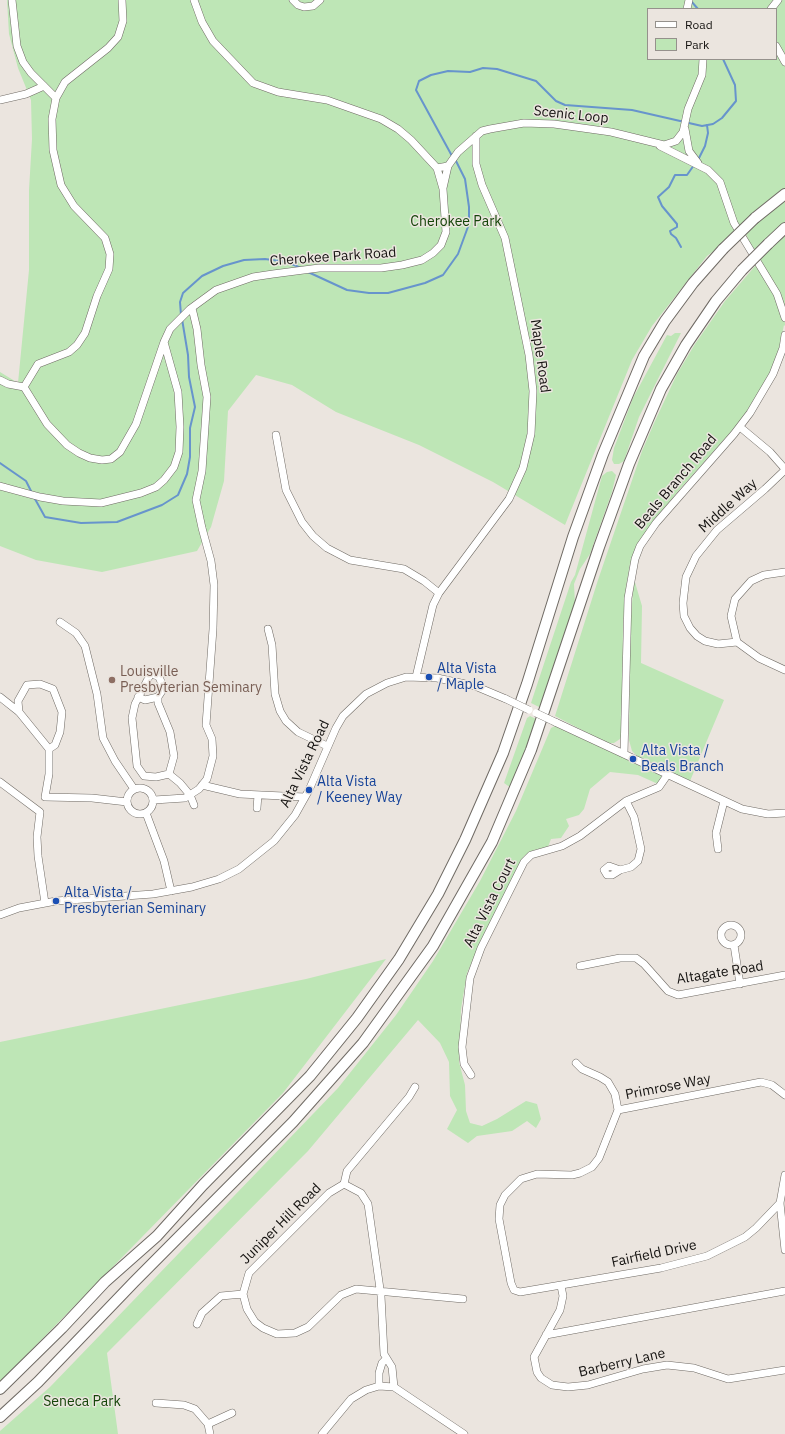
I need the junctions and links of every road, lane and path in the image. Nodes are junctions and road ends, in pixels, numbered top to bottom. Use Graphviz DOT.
graph roads {
  1 [pos="12,0"];
  2 [pos="122,0"];
  3 [pos="194,0"];
  4 [pos="293,0"];
  5 [pos="320,0"];
  6 [pos="778,0"];
  7 [pos="772,8"];
  8 [pos="777,48"];
  9 [pos="703,60"];
  10 [pos="785,62"];
  11 [pos="44,86"];
  12 [pos="56,98"];
  13 [pos="0,100"];
  14 [pos="685,130"];
  15 [pos="476,136"];
  16 [pos="653,142"];
  17 [pos="700,165"];
  18 [pos="448,166"];
  19 [pos="437,168"];
  20 [pos="443,189"];
  21 [pos="785,194"];
  22 [pos="785,228"];
  23 [pos="191,308"];
  24 [pos="785,318"];
  25 [pos="785,334"];
  26 [pos="164,342"];
  27 [pos="0,380"];
  28 [pos="24,387"];
  29 [pos="740,427"];
  30 [pos="276,435"];
  31 [pos="785,469"];
  32 [pos="0,486"];
  33 [pos="785,572"];
  34 [pos="439,592"];
  35 [pos="60,622"];
  36 [pos="268,629"];
  37 [pos="737,642"];
  38 [pos="785,670"];
  39 [pos="416,677"];
  40 [pos="0,697"];
  41 [pos="138,697"];
  42 [pos="158,697"];
  43 [pos="19,712"];
  44 [pos="327,746"];
  45 [pos="49,749"];
  46 [pos="624,754"];
  47 [pos="169,774"];
  48 [pos="668,774"];
  49 [pos="0,782"];
  50 [pos="202,785"];
  51 [pos="134,789"];
  52 [pos="190,795"];
  53 [pos="258,795"];
  54 [pos="305,797"];
  55 [pos="154,800"];
  56 [pos="626,801"];
  57 [pos="724,801"];
  58 [pos="127,802"];
  59 [pos="194,805"];
  60 [pos="257,808"];
  61 [pos="146,813"];
  62 [pos="785,813"];
  63 [pos="718,849"];
  64 [pos="620,870"];
  65 [pos="171,891"];
  66 [pos="46,903"];
  67 [pos="0,915"];
  68 [pos="734,945"];
  69 [pos="580,966"];
  70 [pos="785,975"];
  71 [pos="740,984"];
  72 [pos="576,1063"];
  73 [pos="471,1075"];
  74 [pos="415,1087"];
  75 [pos="785,1095"];
  76 [pos="618,1110"];
  77 [pos="785,1175"];
  78 [pos="344,1184"];
  79 [pos="780,1203"];
  80 [pos="785,1250"];
  81 [pos="561,1286"];
  82 [pos="381,1290"];
  83 [pos="515,1291"];
  84 [pos="785,1291"];
  85 [pos="243,1294"];
  86 [pos="463,1299"];
  87 [pos="197,1324"];
  88 [pos="546,1335"];
  89 [pos="386,1359"];
  90 [pos="785,1370"];
  91 [pos="379,1386"];
  92 [pos="394,1387"];
  93 [pos="0,1389"];
  94 [pos="156,1403"];
  95 [pos="232,1413"];
  96 [pos="0,1417"];
  97 [pos="208,1424"];
  98 [pos="323,1433"];
  99 [pos="210,1434"];
  100 [pos="464,1434"];
  1 -- 11 [label="street"];
  2 -- 12 [label="street"];
  3 -- 19 [label="street"];
  4 -- 5 [label="street"];
  6 -- 7 [label="street"];
  8 -- 10 [label="street"];
  9 -- 14 [label="street"];
  11 -- 12 [label="street"];
  11 -- 13 [label="street"];
  12 -- 28 [label="street"];
  14 -- 16 [label="street, Scenic Loop"];
  14 -- 17 [label="street"];
  15 -- 16 [label="street, Scenic Loop"];
  15 -- 18 [label="street, Scenic Loop"];
  15 -- 34 [label="street, Maple Road"];
  16 -- 17 [label="street"];
  17 -- 24 [label="street"];
  18 -- 19 [label="street"];
  18 -- 20 [label="street, Cherokee Park Road"];
  19 -- 20 [label="street, Cherokee Park Road"];
  20 -- 23 [label="street, Cherokee Park Road"];
  21 -- 93 [label="highway, bridge"];
  22 -- 96 [label="highway, bridge"];
  23 -- 26 [label="street, Cherokee Park Road"];
  23 -- 50 [label="street"];
  25 -- 29 [label="street, Beals Branch Road"];
  26 -- 28 [label="street, Cherokee Park Road"];
  26 -- 32 [label="street"];
  27 -- 28 [label="street"];
  29 -- 31 [label="street"];
  29 -- 46 [label="street, Beals Branch Road"];
  30 -- 34 [label="street"];
  31 -- 37 [label="street, Middle Way"];
  33 -- 37 [label="street"];
  34 -- 39 [label="street, Maple Road"];
  35 -- 51 [label="street"];
  36 -- 44 [label="street"];
  37 -- 38 [label="street"];
  39 -- 44 [label="street, Alta Vista Road"];
  39 -- 46 [label="street, Alta Vista Road, bridge"];
  40 -- 43 [label="street"];
  41 -- 42 [label="street"];
  41 -- 42 [label="street"];
  41 -- 47 [label="street"];
  42 -- 47 [label="street"];
  43 -- 45 [label="street"];
  43 -- 45 [label="street"];
  44 -- 54 [label="street, Alta Vista Road"];
  45 -- 58 [label="street"];
  46 -- 48 [label="street, Alta Vista Road"];
  47 -- 52 [label="street"];
  48 -- 56 [label="street, Alta Vista Court"];
  48 -- 57 [label="street, Alta Vista Road"];
  49 -- 66 [label="street"];
  50 -- 52 [label="street"];
  50 -- 53 [label="street"];
  51 -- 55 [label="street"];
  51 -- 58 [label="street"];
  52 -- 55 [label="street"];
  52 -- 59 [label="street"];
  53 -- 54 [label="street"];
  53 -- 60 [label="street"];
  54 -- 65 [label="street, Alta Vista Road"];
  55 -- 61 [label="street"];
  56 -- 64 [label="street"];
  56 -- 73 [label="street, Alta Vista Court"];
  57 -- 62 [label="street, Alta Vista Road"];
  57 -- 63 [label="street"];
  58 -- 61 [label="street"];
  61 -- 65 [label="street"];
  65 -- 66 [label="street, Alta Vista Road"];
  66 -- 67 [label="street, Alta Vista Road"];
  68 -- 71 [label="street"];
  69 -- 71 [label="street, Altagate Road"];
  70 -- 71 [label="street, Altagate Road"];
  72 -- 76 [label="street"];
  74 -- 78 [label="street"];
  75 -- 76 [label="street, Primrose Way"];
  76 -- 83 [label="street, Primrose Way"];
  77 -- 79 [label="street"];
  78 -- 82 [label="street"];
  78 -- 85 [label="street, Juniper Hill Road"];
  79 -- 80 [label="street"];
  79 -- 81 [label="street, Fairfield Drive"];
  81 -- 83 [label="street, Fairfield Drive"];
  81 -- 88 [label="street, Barberry Lane"];
  82 -- 85 [label="street"];
  82 -- 86 [label="street"];
  82 -- 89 [label="street"];
  84 -- 88 [label="street"];
  85 -- 87 [label="street"];
  88 -- 90 [label="street, Barberry Lane"];
  89 -- 91 [label="street"];
  89 -- 92 [label="street"];
  91 -- 92 [label="street"];
  91 -- 98 [label="street"];
  92 -- 100 [label="street"];
  94 -- 97 [label="street"];
  95 -- 97 [label="street"];
  97 -- 99 [label="street"];
}
